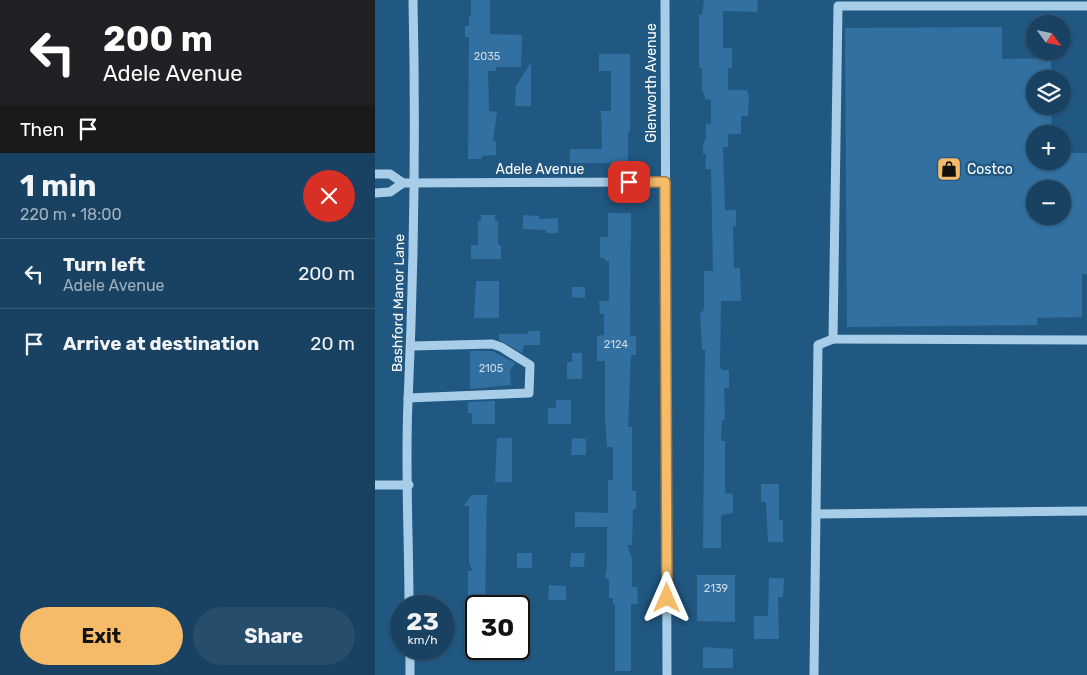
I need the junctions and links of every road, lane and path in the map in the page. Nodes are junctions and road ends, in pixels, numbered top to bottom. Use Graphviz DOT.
graph roads {
  1 [pos="413,0"];
  2 [pos="665,0"];
  3 [pos="1087,6"];
  4 [pos="375,174"];
  5 [pos="665,182"];
  6 [pos="403,183"];
  7 [pos="415,183"];
  8 [pos="375,193"];
  9 [pos="833,339"];
  10 [pos="1087,340"];
  11 [pos="412,346"];
  12 [pos="409,398"];
  13 [pos="375,485"];
  14 [pos="409,485"];
  15 [pos="1087,511"];
  16 [pos="816,514"];
  17 [pos="409,595"];
  18 [pos="410,660"];
  19 [pos="410,675"];
  20 [pos="667,675"];
  21 [pos="813,675"];
  1 -- 7 [label="street, Bashford Manor Lane"];
  2 -- 5 [label="street, Glenworth Avenue"];
  3 -- 9 [label="street"];
  4 -- 6 [label="street"];
  5 -- 7 [label="street, Adele Avenue"];
  5 -- 20 [label="street, Glenworth Avenue"];
  6 -- 7 [label="street, Adele Avenue"];
  6 -- 8 [label="street"];
  7 -- 11 [label="street, Bashford Manor Lane"];
  9 -- 10 [label="street"];
  9 -- 16 [label="street"];
  11 -- 12 [label="street, Bashford Manor Lane"];
  11 -- 12 [label="street"];
  12 -- 14 [label="street, Bashford Manor Lane"];
  13 -- 14 [label="street"];
  14 -- 17 [label="street, Bashford Manor Lane"];
  15 -- 16 [label="street"];
  16 -- 21 [label="street"];
  18 -- 19 [label="street"];
}
